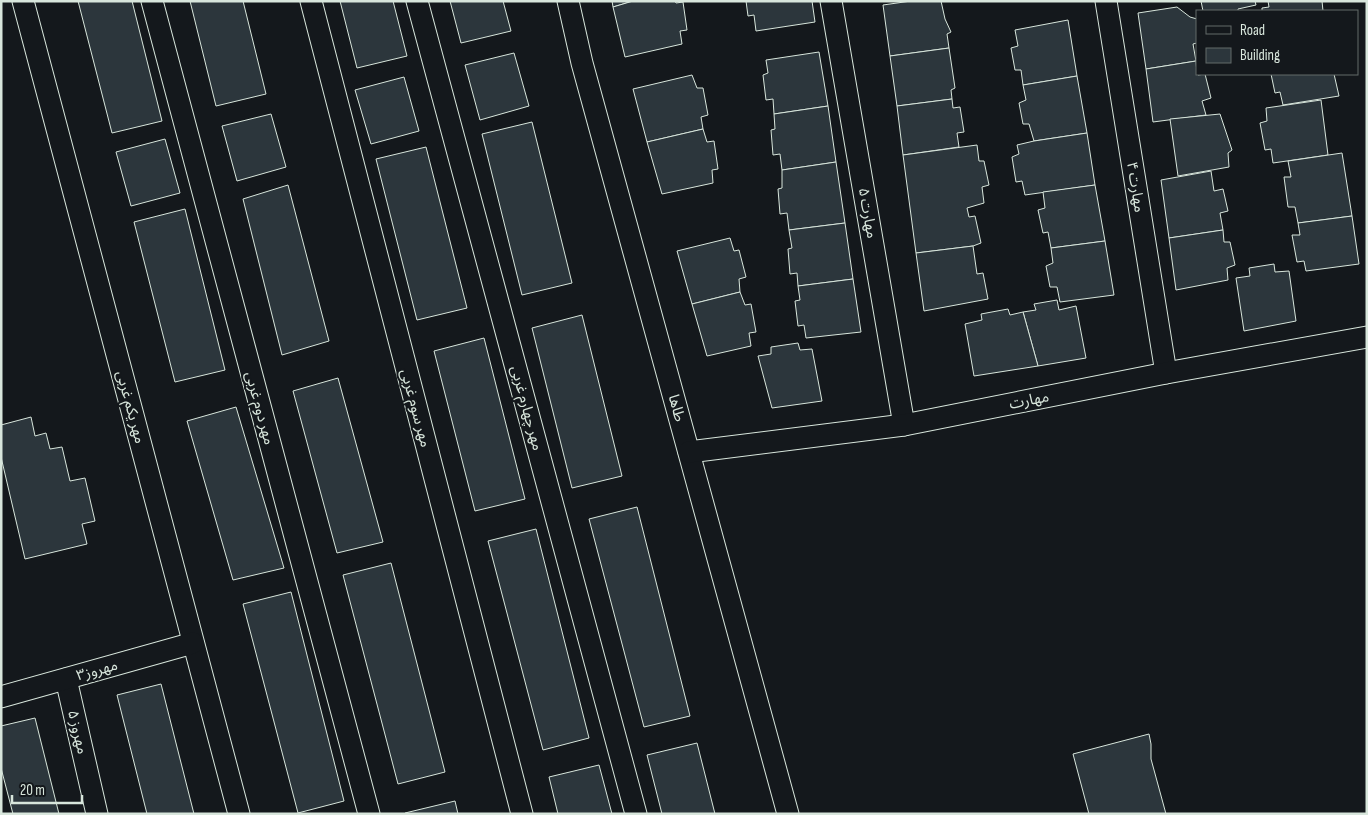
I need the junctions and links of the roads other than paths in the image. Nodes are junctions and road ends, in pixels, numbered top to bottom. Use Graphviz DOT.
graph roads {
  1 [pos="23,1"];
  2 [pos="152,1"];
  3 [pos="311,1"];
  4 [pos="417,1"];
  5 [pos="568,1"];
  6 [pos="831,1"];
  7 [pos="1106,1"];
  8 [pos="1367,337"];
  9 [pos="1166,373"];
  10 [pos="904,425"];
  11 [pos="689,452"];
  12 [pos="194,643"];
  13 [pos="66,679"];
  14 [pos="1,697"];
  15 [pos="98,814"];
  16 [pos="239,814"];
  17 [pos="369,814"];
  18 [pos="522,814"];
  19 [pos="636,814"];
  20 [pos="788,814"];
  1 -- 12 [label="street, مهر یکم غربی"];
  2 -- 17 [label="street, مهر دوم غربی"];
  3 -- 18 [label="street, مهر سوم غربی"];
  4 -- 19 [label="street, مهر چهارم غربی"];
  5 -- 11 [label="street, طاها"];
  6 -- 10 [label="street, مهارت ۵"];
  7 -- 9 [label="street, مهارت ۴"];
  8 -- 9 [label="street, مهارت"];
  9 -- 10 [label="street, مهارت"];
  10 -- 11 [label="street, مهارت"];
  11 -- 20 [label="street, طاها"];
  12 -- 13 [label="street, مهروز۳"];
  12 -- 16 [label="street, مهر یکم غربی"];
  13 -- 14 [label="street, مهروز۳"];
  13 -- 15 [label="street, مهروز ۵"];
}
